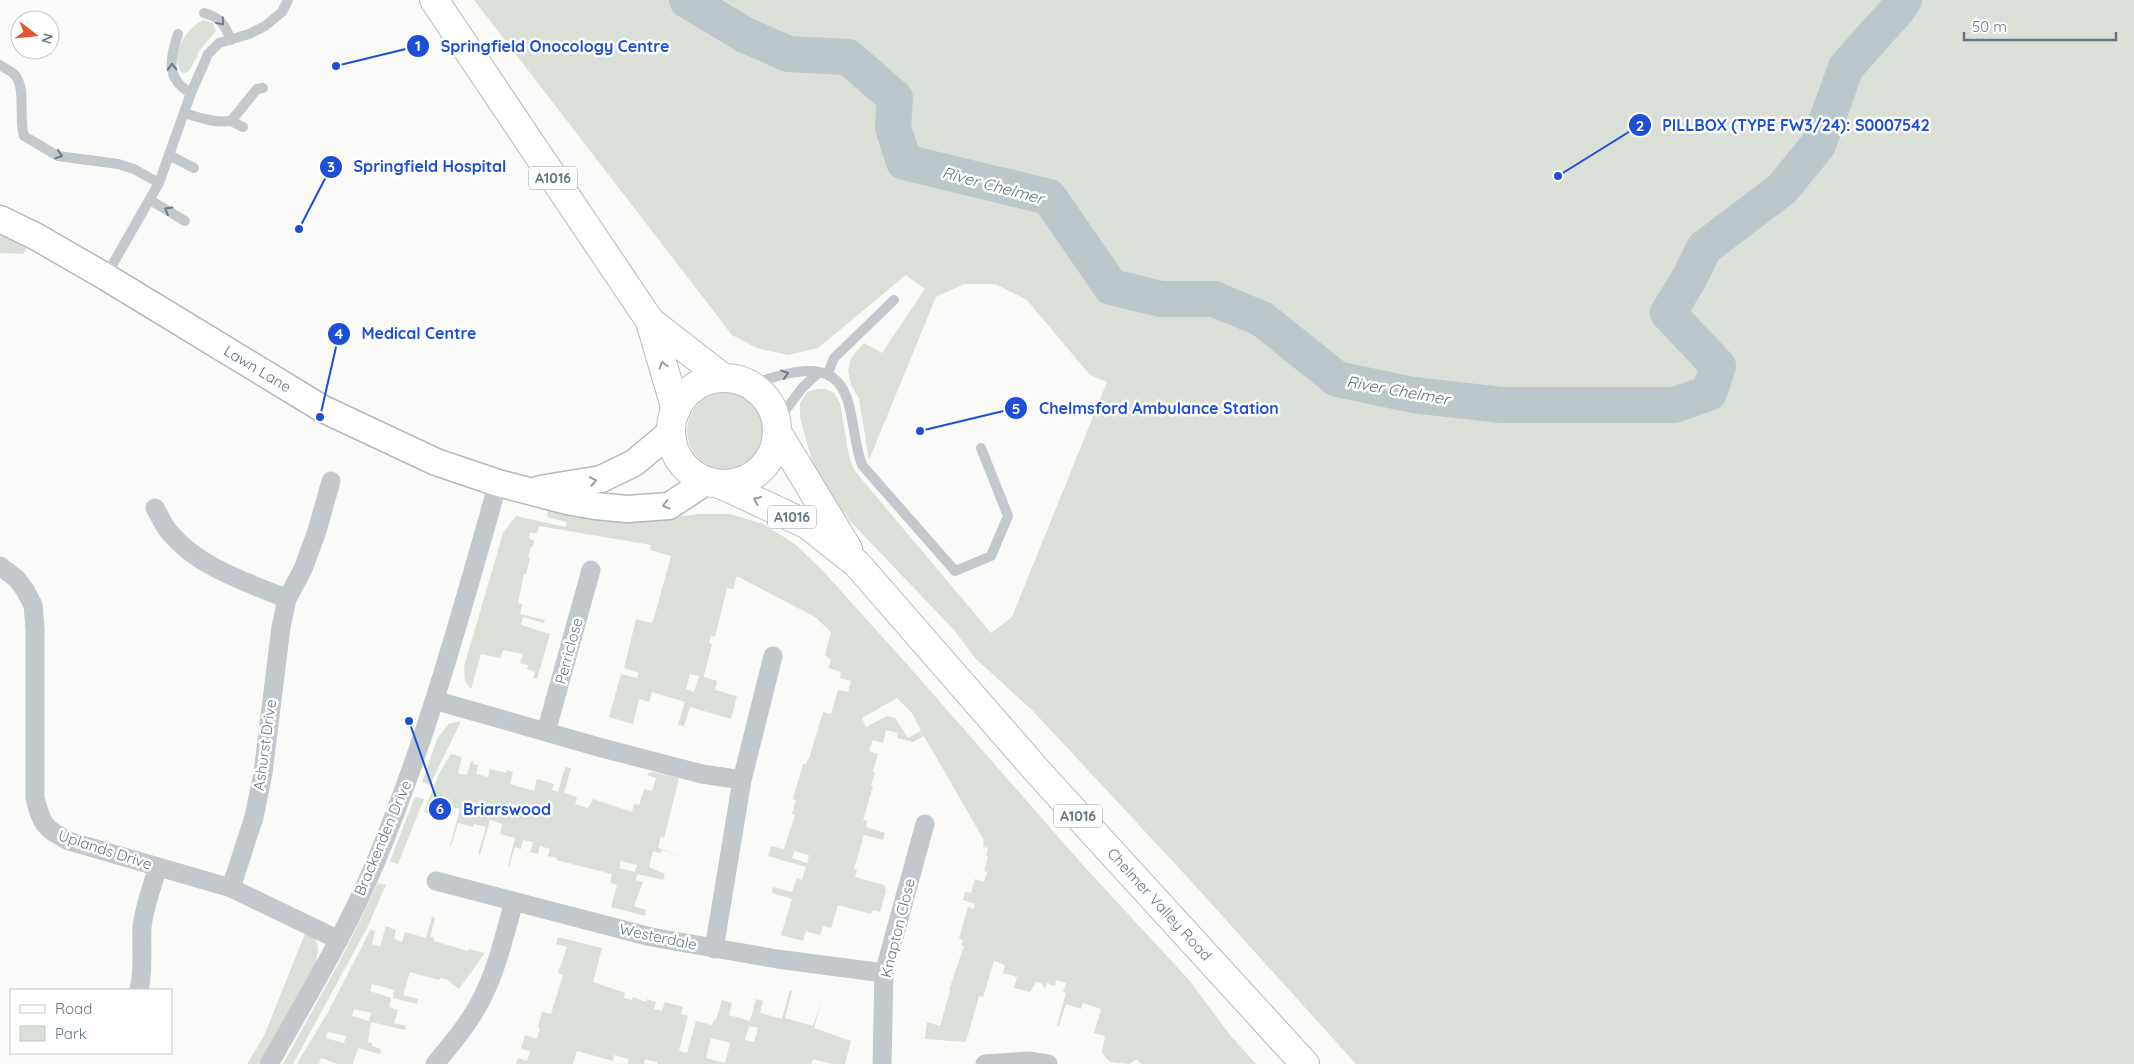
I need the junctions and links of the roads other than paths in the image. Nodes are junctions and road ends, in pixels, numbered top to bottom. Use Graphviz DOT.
graph roads {
  1 [pos="288,0"];
  2 [pos="434,0"];
  3 [pos="204,13"];
  4 [pos="178,34"];
  5 [pos="231,40"];
  6 [pos="0,65"];
  7 [pos="263,88"];
  8 [pos="191,93"];
  9 [pos="184,113"];
  10 [pos="231,121"];
  11 [pos="243,127"];
  12 [pos="169,155"];
  13 [pos="194,168"];
  14 [pos="159,183"];
  15 [pos="150,200"];
  16 [pos="0,219"];
  17 [pos="185,221"];
  18 [pos="106,277"];
  19 [pos="894,300"];
  20 [pos="650,321"];
  21 [pos="823,373"];
  22 [pos="722,378"];
  23 [pos="751,384"];
  24 [pos="673,421"];
  25 [pos="777,426"];
  26 [pos="981,448"];
  27 [pos="331,480"];
  28 [pos="714,482"];
  29 [pos="498,483"];
  30 [pos="527,491"];
  31 [pos="155,508"];
  32 [pos="857,564"];
  33 [pos="0,566"];
  34 [pos="591,570"];
  35 [pos="287,599"];
  36 [pos="773,656"];
  37 [pos="434,700"];
  38 [pos="546,732"];
  39 [pos="742,780"];
  40 [pos="925,824"];
  41 [pos="158,867"];
  42 [pos="436,881"];
  43 [pos="231,888"];
  44 [pos="514,902"];
  45 [pos="339,940"];
  46 [pos="714,949"];
  47 [pos="884,973"];
  48 [pos="139,989"];
  49 [pos="268,1064"];
  50 [pos="435,1064"];
  51 [pos="882,1064"];
  52 [pos="985,1064"];
  53 [pos="1048,1064"];
  54 [pos="1305,1064"];
  1 -- 5 [label="lane"];
  2 -- 20 [label="main road, A1016"];
  3 -- 5 [label="lane, one-way"];
  8 -- 4 [label="lane, one-way"];
  5 -- 8 [label="lane"];
  6 -- 14 [label="lane, one-way"];
  7 -- 10 [label="lane"];
  8 -- 9 [label="lane"];
  9 -- 10 [label="lane"];
  9 -- 12 [label="lane"];
  10 -- 11 [label="lane"];
  12 -- 13 [label="lane"];
  12 -- 14 [label="lane"];
  14 -- 15 [label="lane"];
  17 -- 15 [label="lane, one-way"];
  15 -- 18 [label="lane"];
  16 -- 18 [label="street, Lawn Lane"];
  18 -- 29 [label="street, Lawn Lane"];
  19 -- 21 [label="lane"];
  20 -- 22 [label="main road, A1016"];
  24 -- 20 [label="main road, A1016, one-way"];
  23 -- 21 [label="lane, one-way"];
  21 -- 25 [label="lane"];
  21 -- 26 [label="lane"];
  22 -- 23 [label="main road, A1016"];
  22 -- 24 [label="main road, A1016"];
  23 -- 25 [label="main road, A1016"];
  24 -- 28 [label="main road, A1016"];
  30 -- 24 [label="street, Lawn Lane, one-way"];
  25 -- 28 [label="main road"];
  25 -- 32 [label="main road, Chelmer Valley Road / A1016"];
  27 -- 35 [label="street, Ashurst Drive"];
  28 -- 30 [label="street, Lawn Lane, one-way"];
  32 -- 28 [label="main road, Chelmer Valley Road / A1016, one-way"];
  29 -- 30 [label="street, Lawn Lane"];
  29 -- 37 [label="street, Brackenden Drive"];
  31 -- 35 [label="street"];
  32 -- 54 [label="main road, Chelmer Valley Road / A1016"];
  33 -- 41 [label="street, Uplands Drive"];
  34 -- 38 [label="street, Perriclose"];
  35 -- 43 [label="street, Ashurst Drive"];
  36 -- 39 [label="street"];
  37 -- 38 [label="street"];
  37 -- 45 [label="street, Brackenden Drive"];
  38 -- 39 [label="street"];
  39 -- 46 [label="street"];
  40 -- 47 [label="street, Knapton Close"];
  41 -- 43 [label="street, Uplands Drive"];
  41 -- 48 [label="street"];
  42 -- 44 [label="street, Westerdale"];
  43 -- 45 [label="street, Uplands Drive"];
  44 -- 46 [label="street, Westerdale"];
  44 -- 50 [label="street"];
  45 -- 49 [label="street, Brackenden Drive"];
  46 -- 47 [label="street, Westerdale"];
  47 -- 51 [label="street, Knapton Close"];
  52 -- 53 [label="street"];
}
